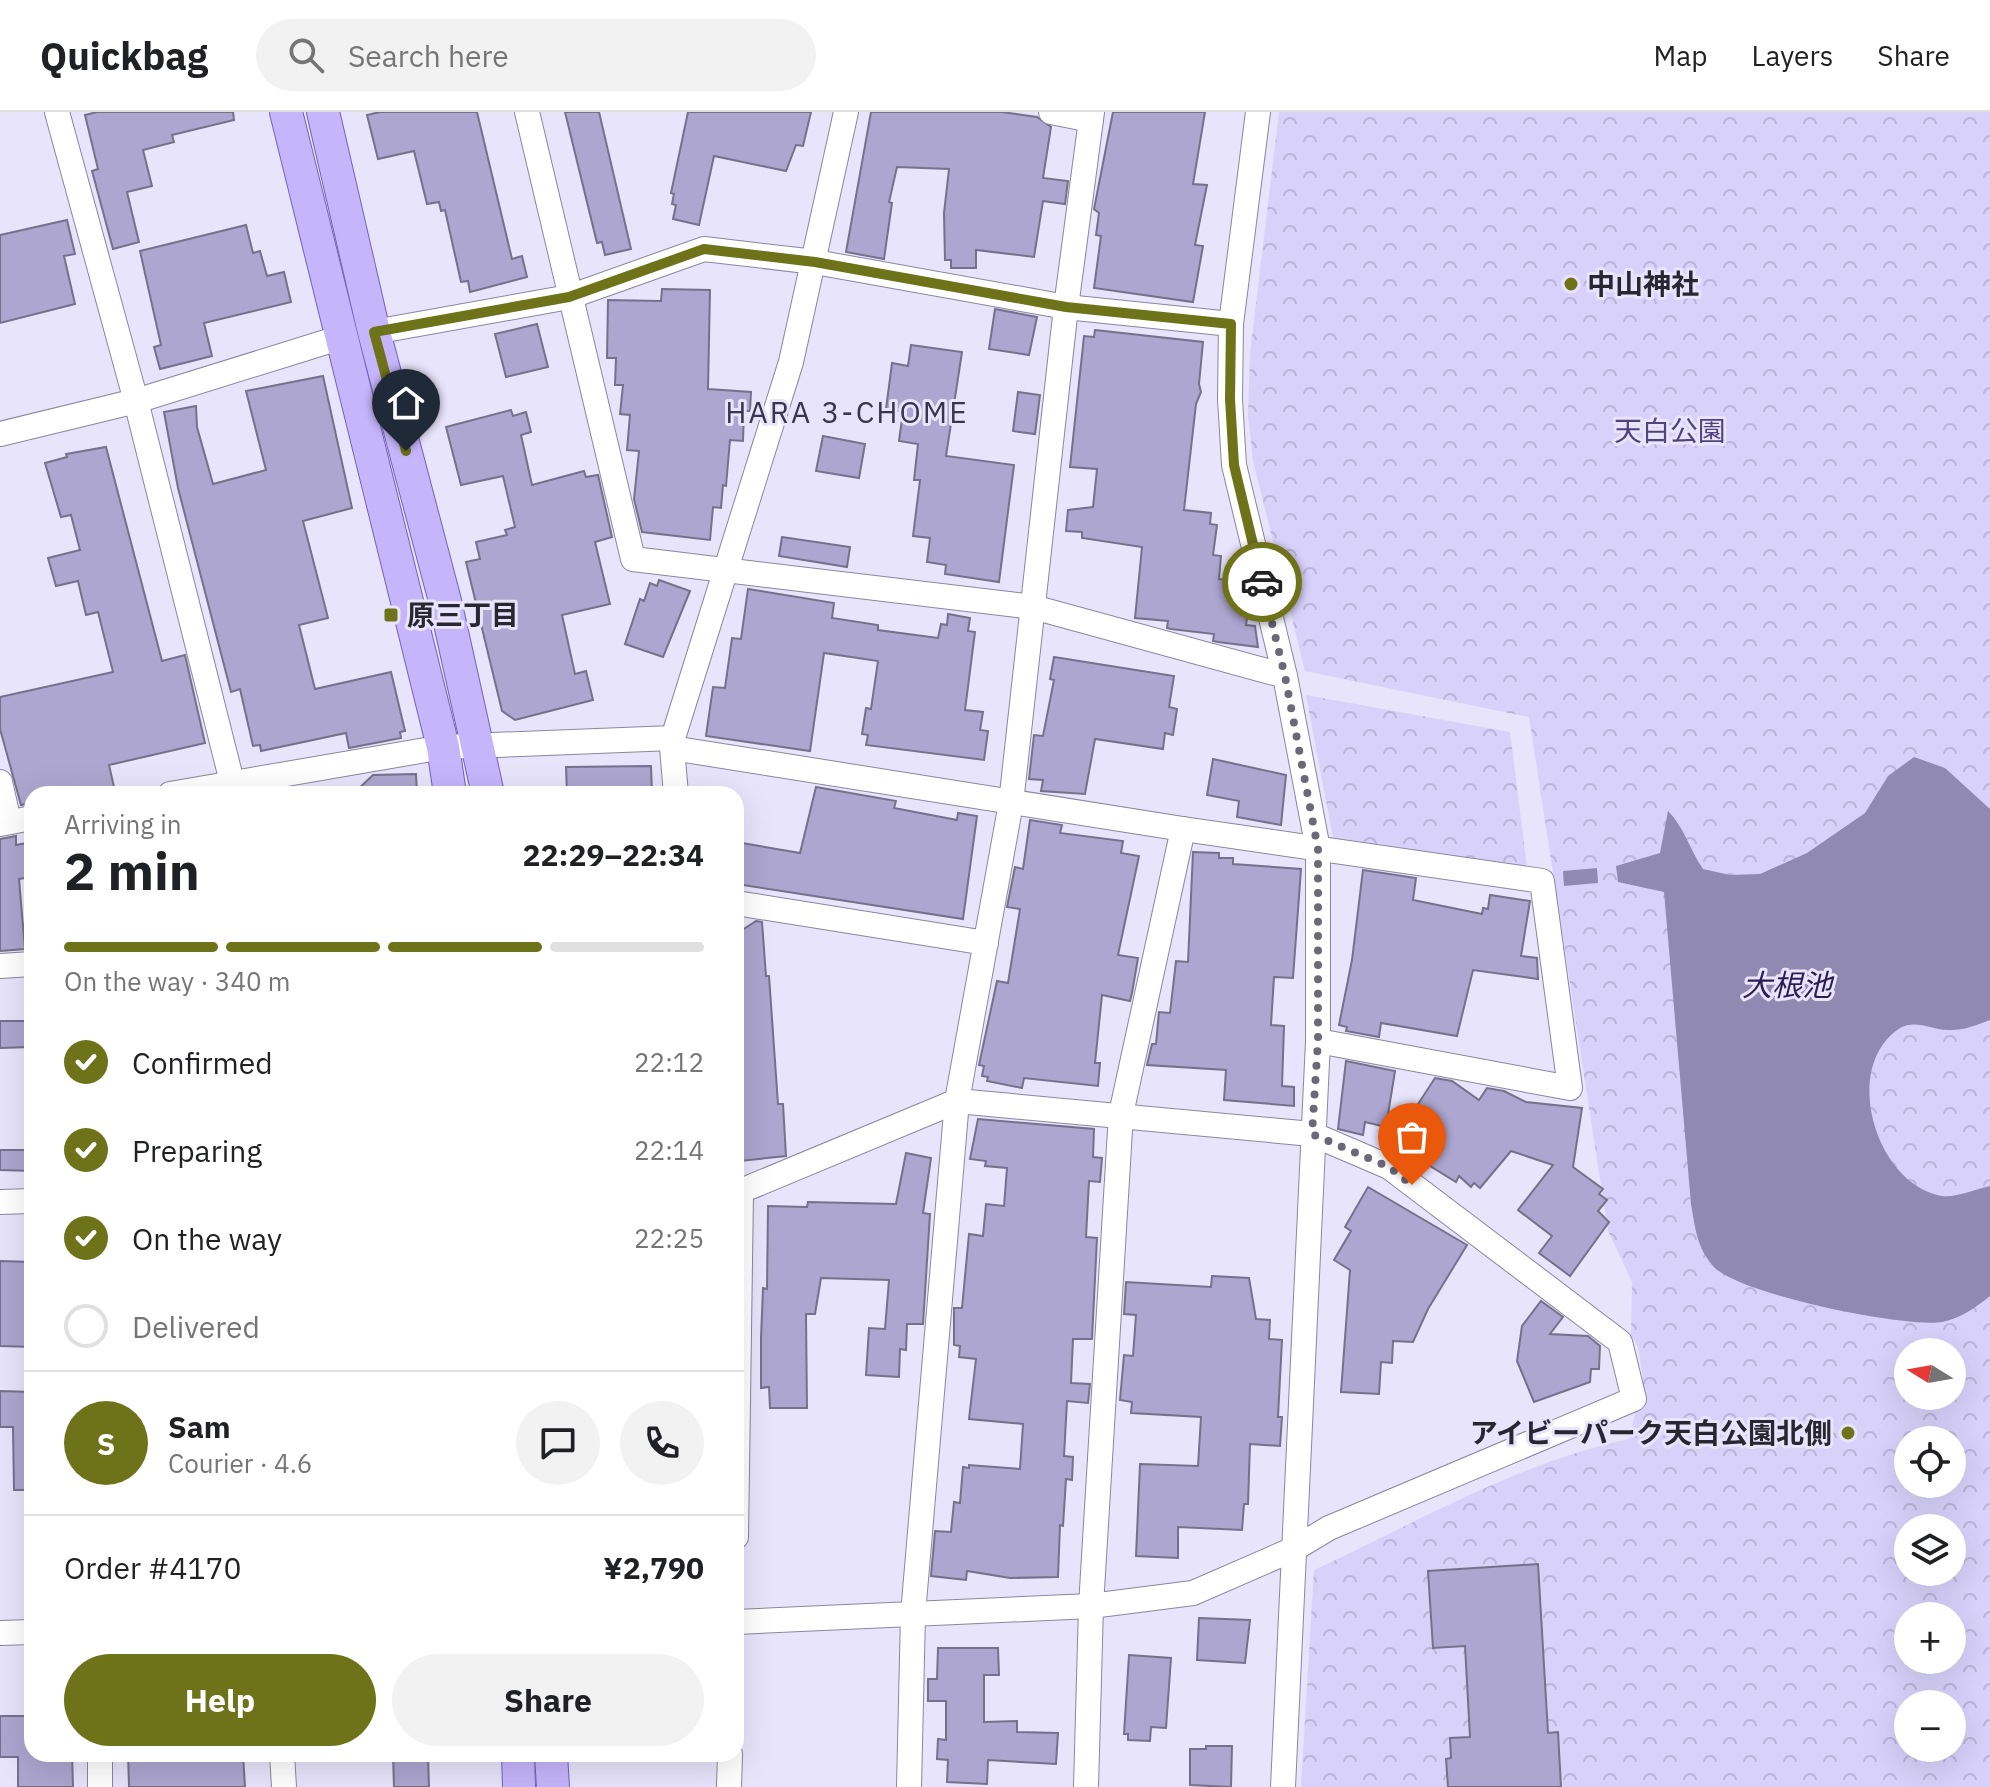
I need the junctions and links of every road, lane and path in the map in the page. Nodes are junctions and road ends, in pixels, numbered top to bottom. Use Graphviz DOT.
graph roads {
  1 [pos="57,112"];
  2 [pos="286,112"];
  3 [pos="323,112"];
  4 [pos="527,112"];
  5 [pos="846,112"];
  6 [pos="1051,112"];
  7 [pos="1258,112"];
  8 [pos="1092,116"];
  9 [pos="815,262"];
  10 [pos="569,297"];
  11 [pos="1066,307"];
  12 [pos="1231,324"];
  13 [pos="374,332"];
  14 [pos="342,337"];
  15 [pos="136,401"];
  16 [pos="0,434"];
  17 [pos="729,568"];
  18 [pos="1033,607"];
  19 [pos="1285,676"];
  20 [pos="673,743"];
  21 [pos="480,745"];
  22 [pos="443,747"];
  23 [pos="0,782"];
  24 [pos="234,786"];
  25 [pos="245,786"];
  26 [pos="449,786"];
  27 [pos="487,786"];
  28 [pos="676,786"];
  29 [pos="1011,803"];
  30 [pos="14,821"];
  31 [pos="1183,829"];
  32 [pos="1318,849"];
  33 [pos="744,904"];
  34 [pos="986,943"];
  35 [pos="24,964"];
  36 [pos="0,966"];
  37 [pos="1318,1041"];
  38 [pos="957,1101"];
  39 [pos="1121,1114"];
  40 [pos="1312,1134"];
  41 [pos="744,1191"];
  42 [pos="24,1201"];
  43 [pos="0,1202"];
  44 [pos="1294,1549"];
  45 [pos="1091,1606"];
  46 [pos="913,1614"];
  47 [pos="744,1622"];
  48 [pos="24,1632"];
  49 [pos="0,1633"];
  50 [pos="100,1762"];
  51 [pos="282,1762"];
  52 [pos="518,1762"];
  53 [pos="551,1762"];
  54 [pos="730,1762"];
  55 [pos="100,1787"];
  56 [pos="284,1787"];
  57 [pos="519,1787"];
  58 [pos="553,1787"];
  59 [pos="729,1787"];
  60 [pos="909,1787"];
  61 [pos="1086,1787"];
  62 [pos="1283,1787"];
  1 -- 15 [label="street"];
  2 -- 14 [label="main road"];
  3 -- 13 [label="main road"];
  4 -- 10 [label="street"];
  5 -- 9 [label="street"];
  6 -- 8 [label="street"];
  7 -- 12 [label="street"];
  8 -- 11 [label="street"];
  9 -- 10 [label="street"];
  9 -- 11 [label="street"];
  9 -- 17 [label="street"];
  10 -- 13 [label="street"];
  10 -- 17 [label="street"];
  11 -- 12 [label="street"];
  11 -- 18 [label="street"];
  12 -- 19 [label="street"];
  13 -- 21 [label="main road"];
  14 -- 15 [label="street"];
  14 -- 22 [label="main road"];
  15 -- 16 [label="street"];
  15 -- 24 [label="street"];
  17 -- 18 [label="street"];
  17 -- 20 [label="street"];
  18 -- 19 [label="street"];
  18 -- 29 [label="street"];
  19 -- 32 [label="street"];
  20 -- 21 [label="street"];
  20 -- 28 [label="street"];
  20 -- 29 [label="street"];
  21 -- 22 [label="street"];
  21 -- 27 [label="main road"];
  22 -- 25 [label="street"];
  22 -- 26 [label="main road"];
  23 -- 30 [label="street"];
  29 -- 31 [label="street"];
  29 -- 34 [label="street"];
  31 -- 32 [label="street"];
  31 -- 39 [label="street"];
  32 -- 37 [label="street"];
  32 -- 37 [label="street"];
  33 -- 34 [label="street"];
  34 -- 38 [label="street"];
  35 -- 36 [label="street"];
  37 -- 40 [label="street"];
  38 -- 39 [label="street"];
  38 -- 41 [label="street"];
  38 -- 46 [label="street"];
  39 -- 40 [label="street"];
  39 -- 45 [label="street"];
  40 -- 44 [label="street"];
  40 -- 44 [label="street"];
  42 -- 43 [label="street"];
  44 -- 45 [label="street"];
  44 -- 62 [label="street"];
  45 -- 46 [label="street"];
  45 -- 61 [label="street"];
  46 -- 47 [label="street"];
  46 -- 60 [label="street"];
  48 -- 49 [label="street"];
  50 -- 55 [label="street"];
  51 -- 56 [label="street"];
  52 -- 57 [label="main road"];
  53 -- 58 [label="main road"];
  54 -- 59 [label="street"];
}
